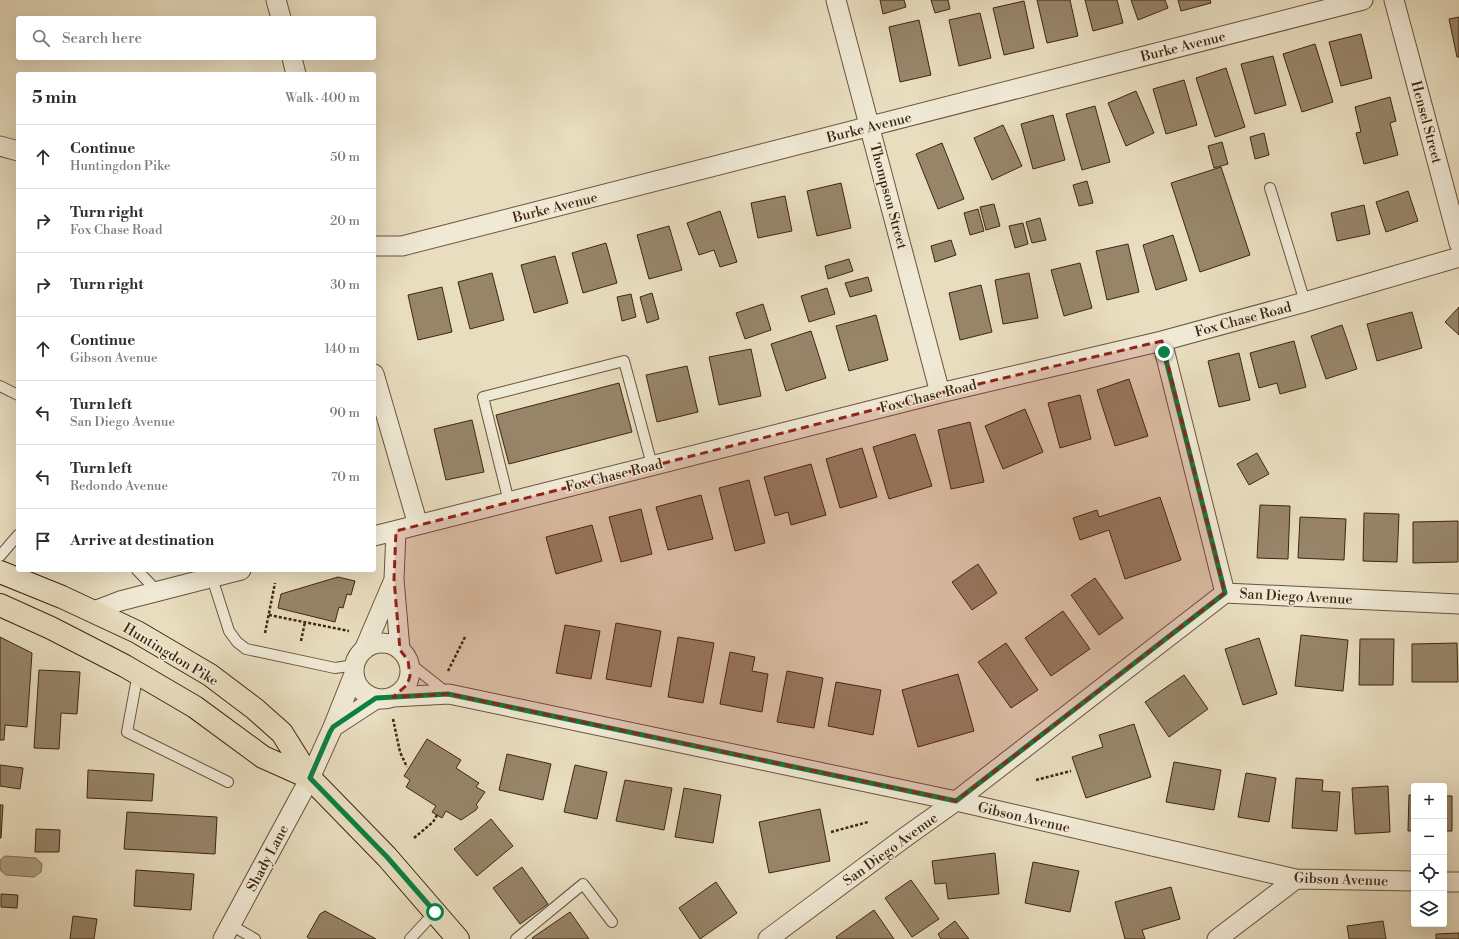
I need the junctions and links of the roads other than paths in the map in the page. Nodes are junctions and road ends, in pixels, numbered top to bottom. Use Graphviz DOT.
graph roads {
  1 [pos="276,0"];
  2 [pos="836,0"];
  3 [pos="1364,0"];
  4 [pos="1394,0"];
  5 [pos="280,16"];
  6 [pos="292,60"];
  7 [pos="296,72"];
  8 [pos="870,126"];
  9 [pos="0,146"];
  10 [pos="16,150"];
  11 [pos="1270,188"];
  12 [pos="1459,243"];
  13 [pos="376,246"];
  14 [pos="1459,257"];
  15 [pos="1304,302"];
  16 [pos="1162,341"];
  17 [pos="0,386"];
  18 [pos="940,393"];
  19 [pos="16,394"];
  20 [pos="377,395"];
  21 [pos="652,465"];
  22 [pos="509,502"];
  23 [pos="418,525"];
  24 [pos="396,530"];
  25 [pos="376,535"];
  26 [pos="16,537"];
  27 [pos="0,556"];
  28 [pos="0,572"];
  29 [pos="139,572"];
  30 [pos="226,573"];
  31 [pos="394,579"];
  32 [pos="157,591"];
  33 [pos="1225,593"];
  34 [pos="1459,604"];
  35 [pos="0,605"];
  36 [pos="94,611"];
  37 [pos="404,656"];
  38 [pos="358,663"];
  39 [pos="138,673"];
  40 [pos="448,694"];
  41 [pos="385,698"];
  42 [pos="333,727"];
  43 [pos="310,778"];
  44 [pos="228,782"];
  45 [pos="956,801"];
  46 [pos="1296,879"];
  47 [pos="1411,881"];
  48 [pos="1447,882"];
  49 [pos="1459,882"];
  50 [pos="435,912"];
  51 [pos="612,922"];
  52 [pos="227,932"];
  53 [pos="255,939"];
  54 [pos="410,939"];
  55 [pos="458,939"];
  56 [pos="516,939"];
  57 [pos="768,939"];
  58 [pos="1217,939"];
  1 -- 5 [label="street"];
  2 -- 8 [label="street, Thompson Street"];
  3 -- 8 [label="street, Burke Avenue"];
  4 -- 12 [label="street, Hensel Street"];
  6 -- 7 [label="street"];
  8 -- 13 [label="street, Burke Avenue"];
  8 -- 18 [label="street, Thompson Street"];
  9 -- 10 [label="street"];
  11 -- 15 [label="lane"];
  14 -- 15 [label="street, Fox Chase Road"];
  15 -- 16 [label="street, Fox Chase Road"];
  16 -- 18 [label="street, Fox Chase Road"];
  16 -- 33 [label="street"];
  17 -- 19 [label="lane"];
  18 -- 21 [label="street, Fox Chase Road"];
  20 -- 23 [label="street"];
  21 -- 22 [label="street, Fox Chase Road"];
  21 -- 22 [label="lane"];
  22 -- 23 [label="street, Fox Chase Road"];
  23 -- 24 [label="street, Fox Chase Road"];
  24 -- 25 [label="street, Fox Chase Road"];
  24 -- 31 [label="street"];
  26 -- 27 [label="lane"];
  28 -- 36 [label="main road, Huntingdon Pike"];
  29 -- 32 [label="lane"];
  30 -- 32 [label="street"];
  30 -- 38 [label="lane"];
  31 -- 37 [label="street"];
  31 -- 38 [label="street"];
  32 -- 36 [label="street"];
  33 -- 34 [label="street, San Diego Avenue"];
  33 -- 45 [label="street, San Diego Avenue"];
  35 -- 39 [label="main road, Huntingdon Pike"];
  36 -- 43 [label="main road, Huntingdon Pike"];
  37 -- 38 [label="street"];
  37 -- 40 [label="lane"];
  37 -- 41 [label="street"];
  38 -- 41 [label="street"];
  38 -- 42 [label="street"];
  39 -- 43 [label="main road, Huntingdon Pike"];
  39 -- 44 [label="lane"];
  40 -- 41 [label="street, Gibson Avenue"];
  40 -- 45 [label="street, Gibson Avenue"];
  41 -- 42 [label="street"];
  42 -- 43 [label="street"];
  43 -- 50 [label="main road, Huntingdon Pike"];
  43 -- 52 [label="street, Shady Lane"];
  45 -- 46 [label="street, Gibson Avenue"];
  45 -- 57 [label="street, San Diego Avenue"];
  46 -- 47 [label="street, Gibson Avenue"];
  46 -- 58 [label="street"];
  48 -- 49 [label="street"];
  50 -- 54 [label="lane"];
  50 -- 55 [label="main road, Huntingdon Pike"];
  51 -- 56 [label="lane"];
  52 -- 53 [label="lane"];
}
